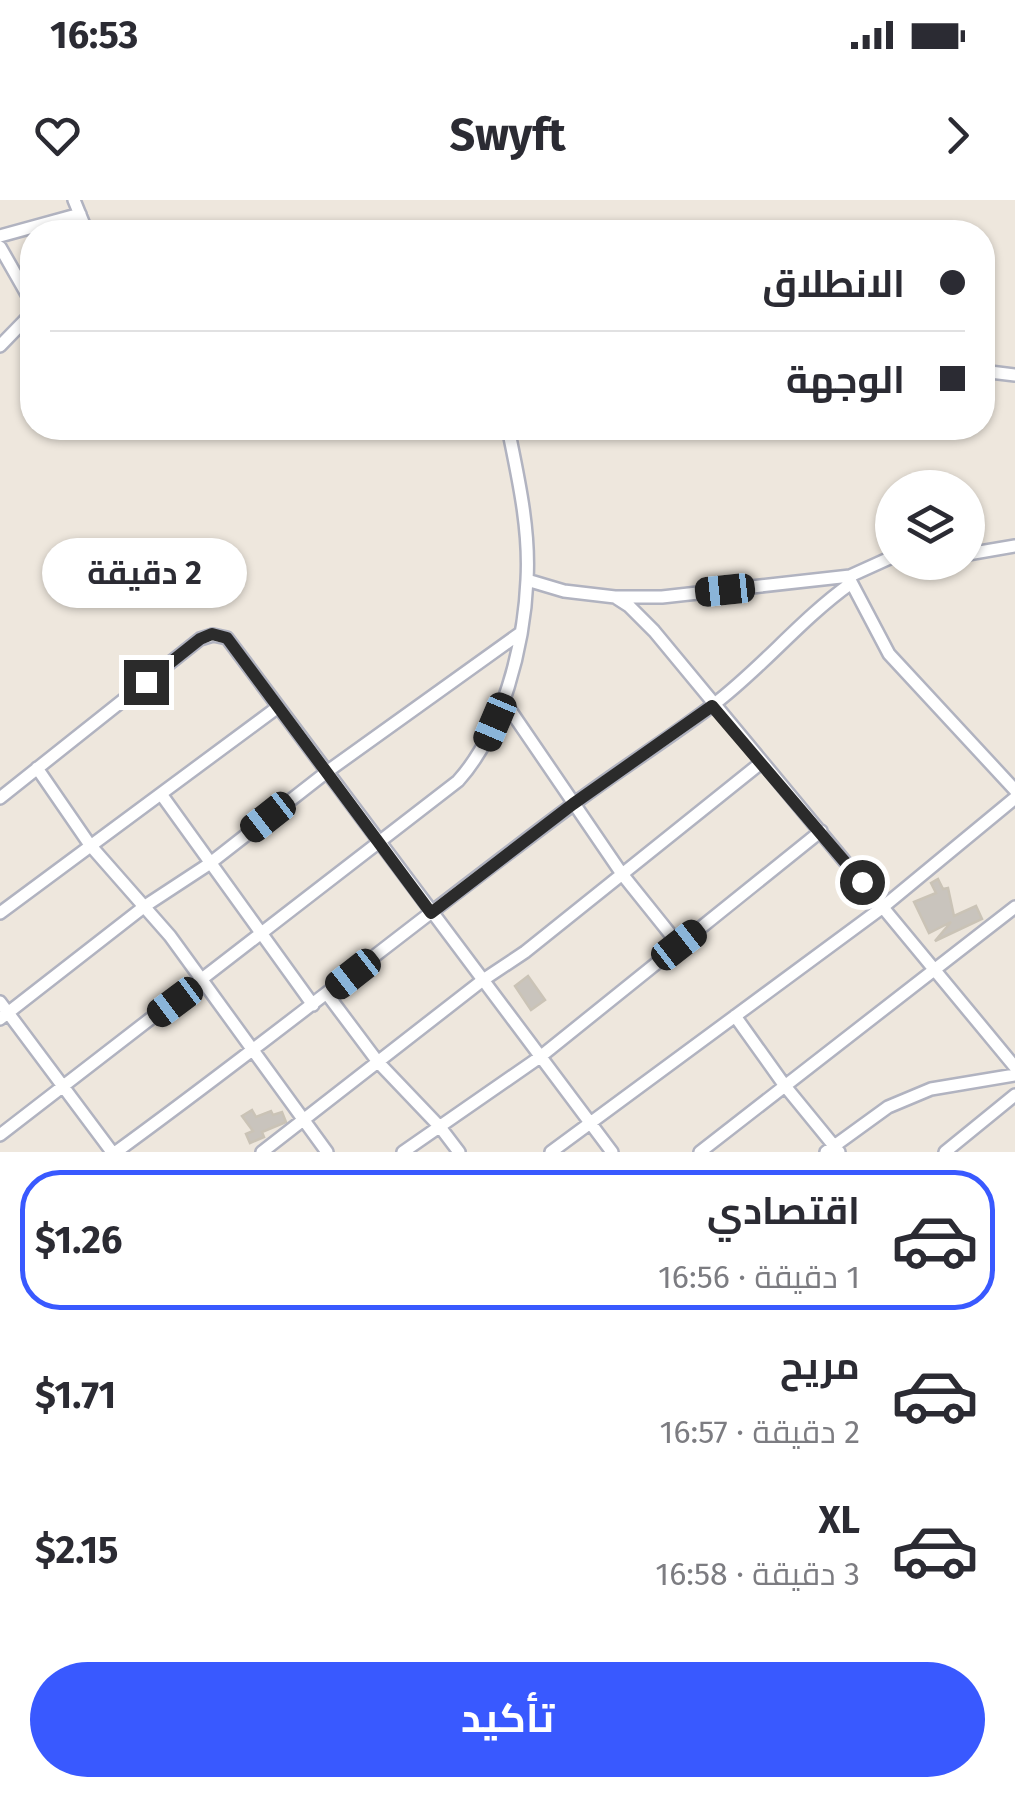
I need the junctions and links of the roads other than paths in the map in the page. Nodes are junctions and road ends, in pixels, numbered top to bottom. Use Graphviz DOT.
graph roads {
  1 [pos="74,200"];
  2 [pos="80,214"];
  3 [pos="58,220"];
  4 [pos="82,220"];
  5 [pos="0,247"];
  6 [pos="20,282"];
  7 [pos="20,325"];
  8 [pos="0,346"];
  9 [pos="510,440"];
  10 [pos="1015,546"];
  11 [pos="985,551"];
  12 [pos="875,566"];
  13 [pos="528,580"];
  14 [pos="850,580"];
  15 [pos="614,597"];
  16 [pos="519,634"];
  17 [pos="504,701"];
  18 [pos="712,706"];
  19 [pos="278,707"];
  20 [pos="762,762"];
  21 [pos="37,768"];
  22 [pos="328,770"];
  23 [pos="1015,790"];
  24 [pos="161,794"];
  25 [pos="0,798"];
  26 [pos="1015,798"];
  27 [pos="573,804"];
  28 [pos="821,832"];
  29 [pos="377,842"];
  30 [pos="90,845"];
  31 [pos="209,864"];
  32 [pos="622,874"];
  33 [pos="145,906"];
  34 [pos="883,907"];
  35 [pos="1015,908"];
  36 [pos="0,913"];
  37 [pos="431,913"];
  38 [pos="262,934"];
  39 [pos="679,945"];
  40 [pos="934,969"];
  41 [pos="483,980"];
  42 [pos="203,981"];
  43 [pos="327,994"];
  44 [pos="313,1005"];
  45 [pos="3,1011"];
  46 [pos="736,1016"];
  47 [pos="255,1050"];
  48 [pos="540,1056"];
  49 [pos="378,1062"];
  50 [pos="1015,1067"];
  51 [pos="1015,1074"];
  52 [pos="784,1086"];
  53 [pos="62,1087"];
  54 [pos="1015,1095"];
  55 [pos="304,1120"];
  56 [pos="590,1123"];
  57 [pos="440,1127"];
  58 [pos="0,1135"];
  59 [pos="833,1150"];
  60 [pos="114,1152"];
  61 [pos="262,1152"];
  62 [pos="328,1152"];
  63 [pos="403,1152"];
  64 [pos="459,1152"];
  65 [pos="551,1152"];
  66 [pos="612,1152"];
  67 [pos="700,1152"];
  68 [pos="944,1152"];
  1 -- 2 [label="street"];
  2 -- 3 [label="street"];
  2 -- 4 [label="street"];
  5 -- 6 [label="street"];
  7 -- 8 [label="street"];
  9 -- 13 [label="street"];
  10 -- 11 [label="street"];
  12 -- 14 [label="street"];
  13 -- 15 [label="street"];
  13 -- 16 [label="street"];
  14 -- 15 [label="street"];
  14 -- 18 [label="street"];
  14 -- 23 [label="street"];
  15 -- 18 [label="street"];
  16 -- 17 [label="street"];
  16 -- 22 [label="street"];
  17 -- 27 [label="street"];
  17 -- 29 [label="street"];
  18 -- 20 [label="street"];
  18 -- 27 [label="street"];
  19 -- 21 [label="street"];
  19 -- 22 [label="street"];
  19 -- 24 [label="street"];
  20 -- 28 [label="street"];
  20 -- 32 [label="street"];
  21 -- 25 [label="street"];
  21 -- 30 [label="street"];
  22 -- 29 [label="street"];
  22 -- 31 [label="street"];
  24 -- 30 [label="street"];
  24 -- 31 [label="street"];
  26 -- 34 [label="street"];
  27 -- 32 [label="street"];
  27 -- 37 [label="street"];
  28 -- 34 [label="street"];
  28 -- 39 [label="street"];
  29 -- 37 [label="street"];
  29 -- 38 [label="street"];
  30 -- 33 [label="street"];
  30 -- 36 [label="street"];
  31 -- 33 [label="street"];
  31 -- 38 [label="street"];
  32 -- 39 [label="street"];
  32 -- 41 [label="street"];
  33 -- 42 [label="street"];
  33 -- 45 [label="street"];
  34 -- 40 [label="street"];
  34 -- 46 [label="street"];
  35 -- 40 [label="street"];
  37 -- 41 [label="street"];
  37 -- 43 [label="street"];
  38 -- 42 [label="street"];
  38 -- 44 [label="street"];
  39 -- 48 [label="street"];
  40 -- 50 [label="street"];
  40 -- 52 [label="street"];
  41 -- 48 [label="street"];
  41 -- 49 [label="street"];
  42 -- 47 [label="street"];
  42 -- 53 [label="street"];
  43 -- 44 [label="street"];
  43 -- 49 [label="street"];
  44 -- 47 [label="street"];
  45 -- 53 [label="street"];
  46 -- 52 [label="street"];
  46 -- 56 [label="street"];
  47 -- 55 [label="street"];
  47 -- 60 [label="street"];
  48 -- 56 [label="street"];
  48 -- 57 [label="street"];
  49 -- 55 [label="street"];
  49 -- 57 [label="street"];
  51 -- 59 [label="street"];
  52 -- 59 [label="street"];
  52 -- 67 [label="street"];
  53 -- 58 [label="street"];
  53 -- 60 [label="street"];
  54 -- 68 [label="street"];
  55 -- 61 [label="street"];
  55 -- 62 [label="street"];
  56 -- 65 [label="street"];
  56 -- 66 [label="street"];
  57 -- 63 [label="street"];
  57 -- 64 [label="street"];
}
